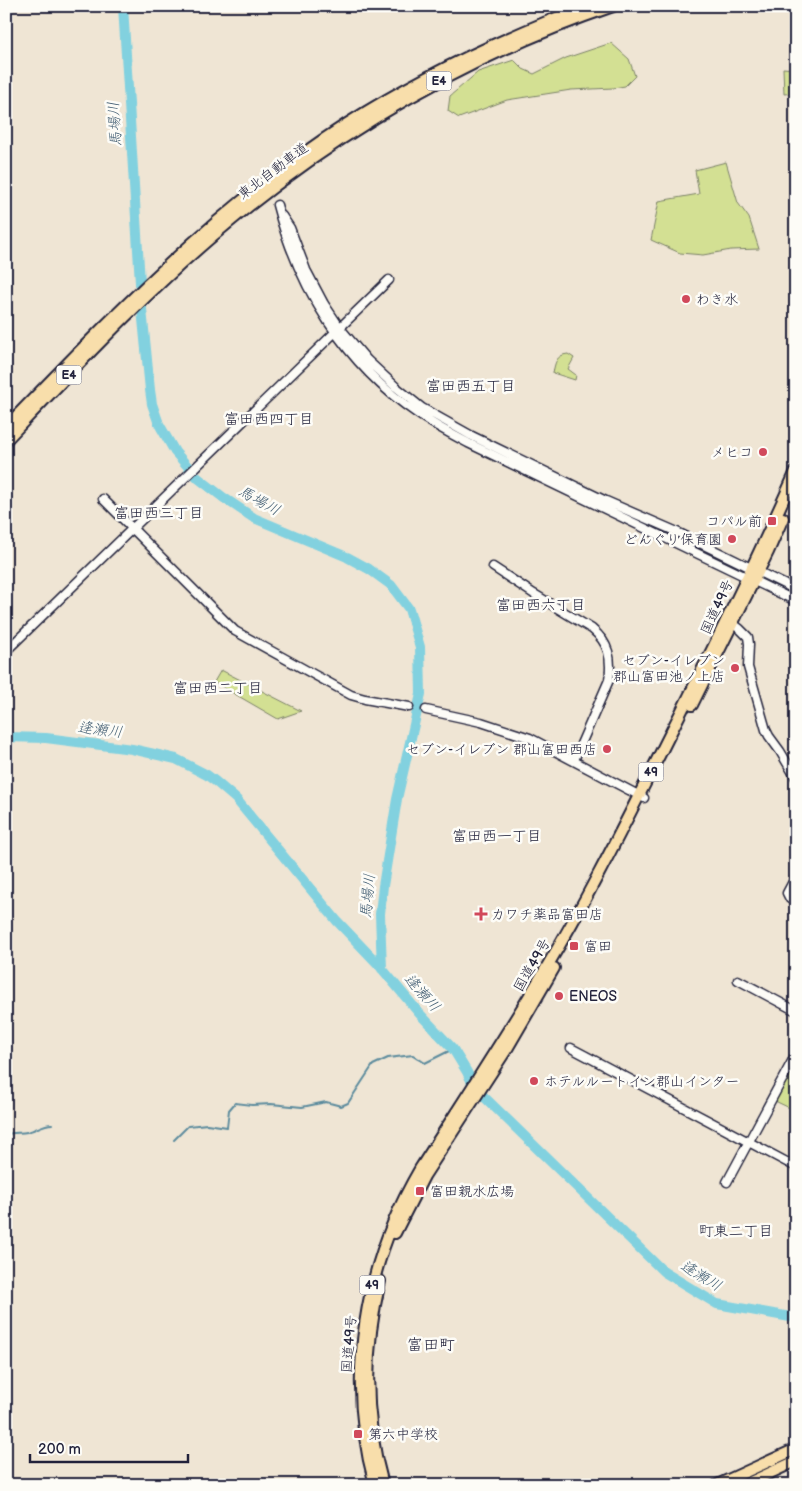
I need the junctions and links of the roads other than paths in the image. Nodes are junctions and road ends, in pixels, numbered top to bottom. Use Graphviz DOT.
graph roads {
  1 [pos="587,6"];
  2 [pos="613,6"];
  3 [pos="277,179"];
  4 [pos="263,190"];
  5 [pos="389,280"];
  6 [pos="337,331"];
  7 [pos="6,427"];
  8 [pos="6,440"];
  9 [pos="796,472"];
  10 [pos="796,489"];
  11 [pos="103,499"];
  12 [pos="133,529"];
  13 [pos="493,568"];
  14 [pos="752,575"];
  15 [pos="796,590"];
  16 [pos="796,601"];
  17 [pos="730,621"];
  18 [pos="6,651"];
  19 [pos="409,707"];
  20 [pos="426,710"];
  21 [pos="574,760"];
  22 [pos="796,778"];
  23 [pos="641,796"];
  24 [pos="796,876"];
  25 [pos="796,903"];
  26 [pos="738,980"];
  27 [pos="796,1011"];
  28 [pos="571,1048"];
  29 [pos="796,1054"];
  30 [pos="464,1109"];
  31 [pos="749,1142"];
  32 [pos="796,1167"];
  33 [pos="727,1182"];
  34 [pos="796,1449"];
  35 [pos="796,1461"];
  36 [pos="375,1485"];
  37 [pos="383,1485"];
  38 [pos="717,1485"];
  39 [pos="744,1485"];
  1 -- 3 [label="highway, 東北自動車道 / E4"];
  2 -- 3 [label="highway, 東北自動車道 / E4"];
  3 -- 4 [label="highway, 東北自動車道 / E4"];
  4 -- 7 [label="highway, 東北自動車道 / E4"];
  4 -- 8 [label="highway, 東北自動車道 / E4"];
  5 -- 6 [label="street"];
  6 -- 6 [label="street"];
  6 -- 12 [label="street"];
  6 -- 14 [label="street"];
  9 -- 14 [label="highway, 国道49号 / 49"];
  10 -- 14 [label="highway, 国道49号 / 49"];
  11 -- 12 [label="street"];
  12 -- 18 [label="street"];
  12 -- 19 [label="street"];
  13 -- 21 [label="street"];
  14 -- 15 [label="street"];
  14 -- 16 [label="street"];
  14 -- 17 [label="highway, 国道49号 / 49"];
  17 -- 22 [label="street"];
  17 -- 23 [label="highway, 国道49号 / 49"];
  20 -- 21 [label="street"];
  21 -- 23 [label="street"];
  23 -- 30 [label="highway, 国道49号 / 49"];
  24 -- 25 [label="street"];
  26 -- 27 [label="street"];
  28 -- 31 [label="street"];
  29 -- 31 [label="street"];
  30 -- 36 [label="highway, 国道49号 / 49"];
  30 -- 37 [label="highway, 国道49号 / 49"];
  31 -- 32 [label="street"];
  31 -- 33 [label="street"];
  34 -- 38 [label="highway"];
  35 -- 39 [label="highway"];
}
